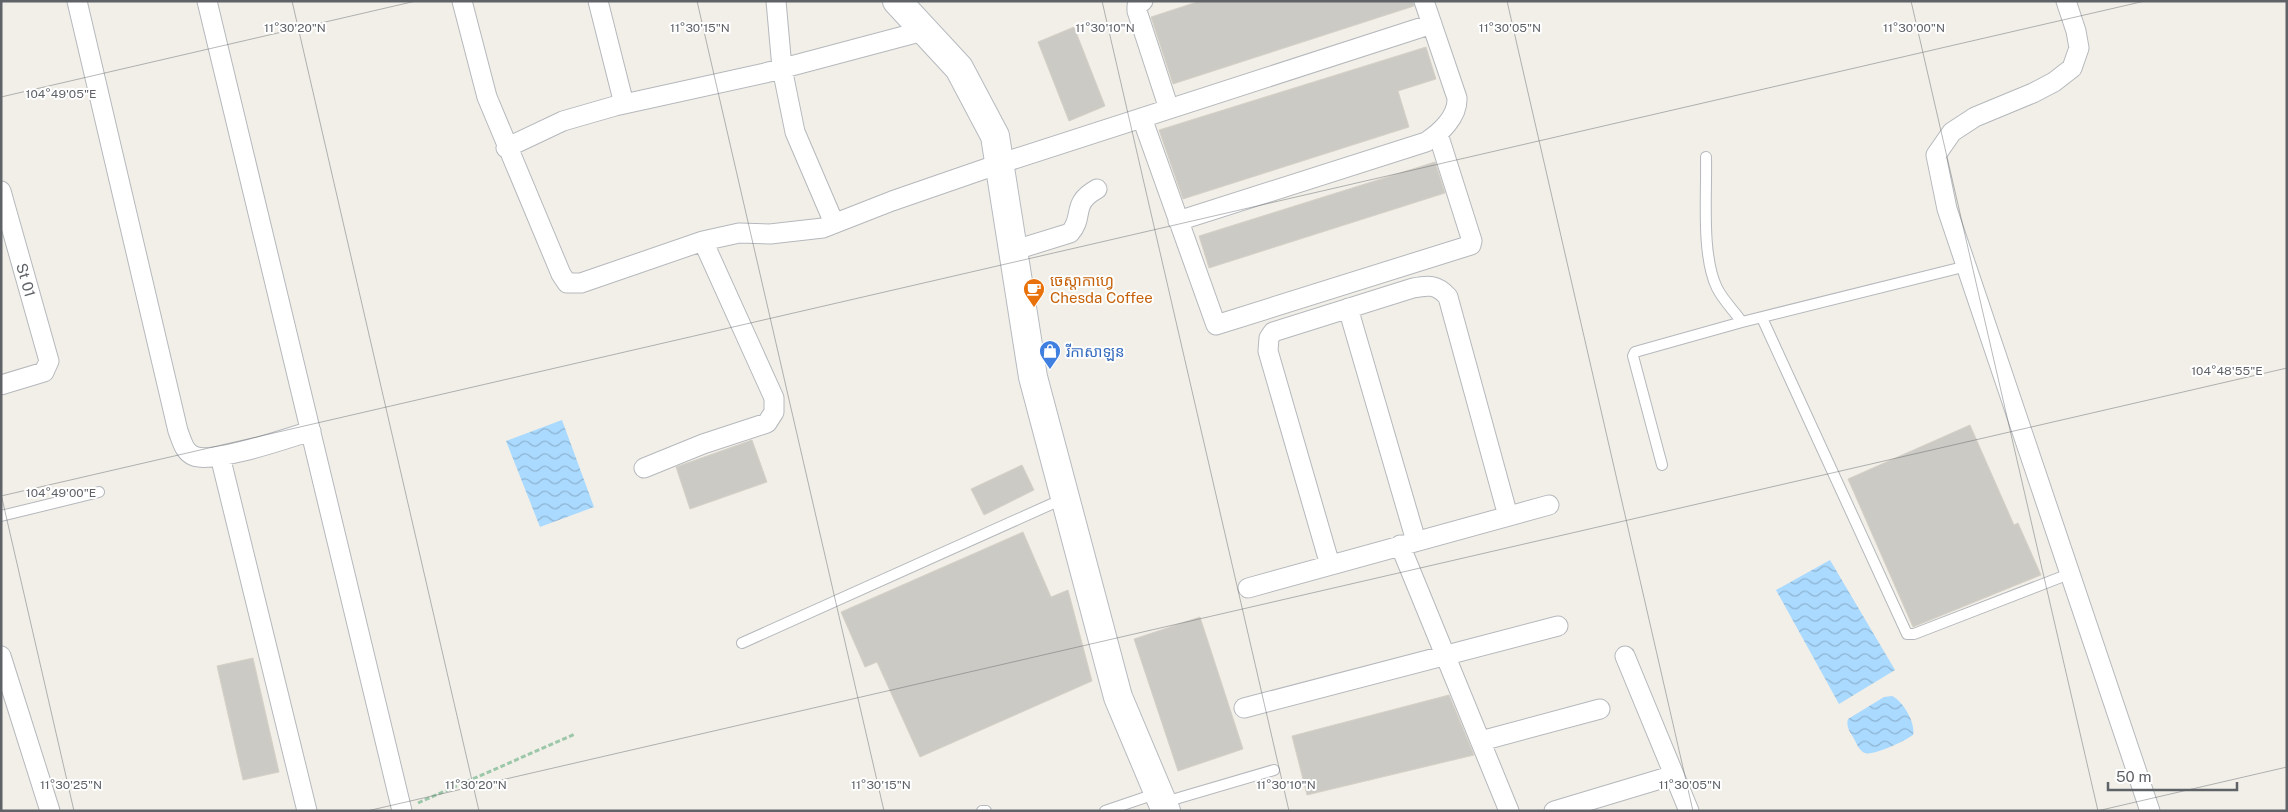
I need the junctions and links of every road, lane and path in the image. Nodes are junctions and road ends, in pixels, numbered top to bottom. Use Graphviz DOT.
graph roads {
  1 [pos="77,1"];
  2 [pos="207,1"];
  3 [pos="462,1"];
  4 [pos="598,1"];
  5 [pos="776,1"];
  6 [pos="897,1"];
  7 [pos="1143,1"];
  8 [pos="1424,1"];
  9 [pos="2066,1"];
  10 [pos="1432,24"];
  11 [pos="923,32"];
  12 [pos="782,68"];
  13 [pos="624,104"];
  14 [pos="1169,109"];
  15 [pos="1142,118"];
  16 [pos="1438,134"];
  17 [pos="506,148"];
  18 [pos="1706,157"];
  19 [pos="999,164"];
  20 [pos="1097,189"];
  21 [pos="1,191"];
  22 [pos="1178,221"];
  23 [pos="834,223"];
  24 [pos="702,241"];
  25 [pos="1012,251"];
  26 [pos="1967,266"];
  27 [pos="1348,308"];
  28 [pos="1762,318"];
  29 [pos="1742,322"];
  30 [pos="1,385"];
  31 [pos="311,431"];
  32 [pos="220,456"];
  33 [pos="1662,465"];
  34 [pos="644,468"];
  35 [pos="99,492"];
  36 [pos="1066,497"];
  37 [pos="1549,505"];
  38 [pos="1,516"];
  39 [pos="1508,516"];
  40 [pos="1408,543"];
  41 [pos="1330,565"];
  42 [pos="2069,574"];
  43 [pos="1248,588"];
  44 [pos="1558,626"];
  45 [pos="742,643"];
  46 [pos="1445,655"];
  47 [pos="1,656"];
  48 [pos="1624,656"];
  49 [pos="1244,708"];
  50 [pos="1600,709"];
  51 [pos="576,734"];
  52 [pos="1481,741"];
  53 [pos="1274,770"];
  54 [pos="1674,775"];
  55 [pos="1162,802"];
  56 [pos="401,810"];
  57 [pos="50,811"];
  58 [pos="307,811"];
  59 [pos="982,811"];
  60 [pos="986,811"];
  61 [pos="1105,811"];
  62 [pos="1509,811"];
  63 [pos="1554,811"];
  64 [pos="1689,811"];
  65 [pos="2150,811"];
  1 -- 32 [label="street"];
  2 -- 31 [label="street"];
  3 -- 17 [label="street"];
  4 -- 13 [label="street"];
  5 -- 12 [label="street"];
  6 -- 11 [label="street"];
  7 -- 14 [label="street"];
  8 -- 10 [label="street"];
  9 -- 26 [label="street"];
  10 -- 14 [label="street"];
  10 -- 16 [label="street"];
  11 -- 12 [label="street"];
  11 -- 19 [label="street"];
  12 -- 13 [label="street"];
  12 -- 23 [label="street"];
  13 -- 17 [label="street"];
  14 -- 15 [label="street"];
  15 -- 19 [label="street"];
  15 -- 22 [label="street"];
  16 -- 22 [label="street"];
  16 -- 22 [label="street"];
  17 -- 24 [label="street"];
  18 -- 29 [label="lane"];
  19 -- 23 [label="street"];
  19 -- 25 [label="street"];
  20 -- 25 [label="street"];
  21 -- 30 [label="street, St 01"];
  23 -- 24 [label="street"];
  24 -- 34 [label="street"];
  25 -- 36 [label="street"];
  26 -- 28 [label="lane"];
  26 -- 42 [label="street"];
  27 -- 39 [label="street"];
  27 -- 40 [label="street"];
  27 -- 41 [label="street"];
  28 -- 29 [label="lane"];
  28 -- 42 [label="lane"];
  29 -- 33 [label="lane"];
  31 -- 32 [label="street"];
  31 -- 56 [label="street"];
  32 -- 58 [label="street"];
  35 -- 38 [label="lane"];
  36 -- 45 [label="lane"];
  36 -- 55 [label="street"];
  37 -- 39 [label="street"];
  39 -- 40 [label="street"];
  40 -- 41 [label="street"];
  40 -- 46 [label="street"];
  41 -- 43 [label="street"];
  42 -- 65 [label="street"];
  44 -- 46 [label="street"];
  46 -- 49 [label="street"];
  46 -- 52 [label="street"];
  47 -- 57 [label="street"];
  48 -- 54 [label="street"];
  50 -- 52 [label="street"];
  51 -- 56 [label="path"];
  52 -- 62 [label="street"];
  53 -- 55 [label="lane"];
  54 -- 63 [label="street"];
  54 -- 64 [label="street"];
  55 -- 61 [label="lane"];
  59 -- 60 [label="lane"];
}
